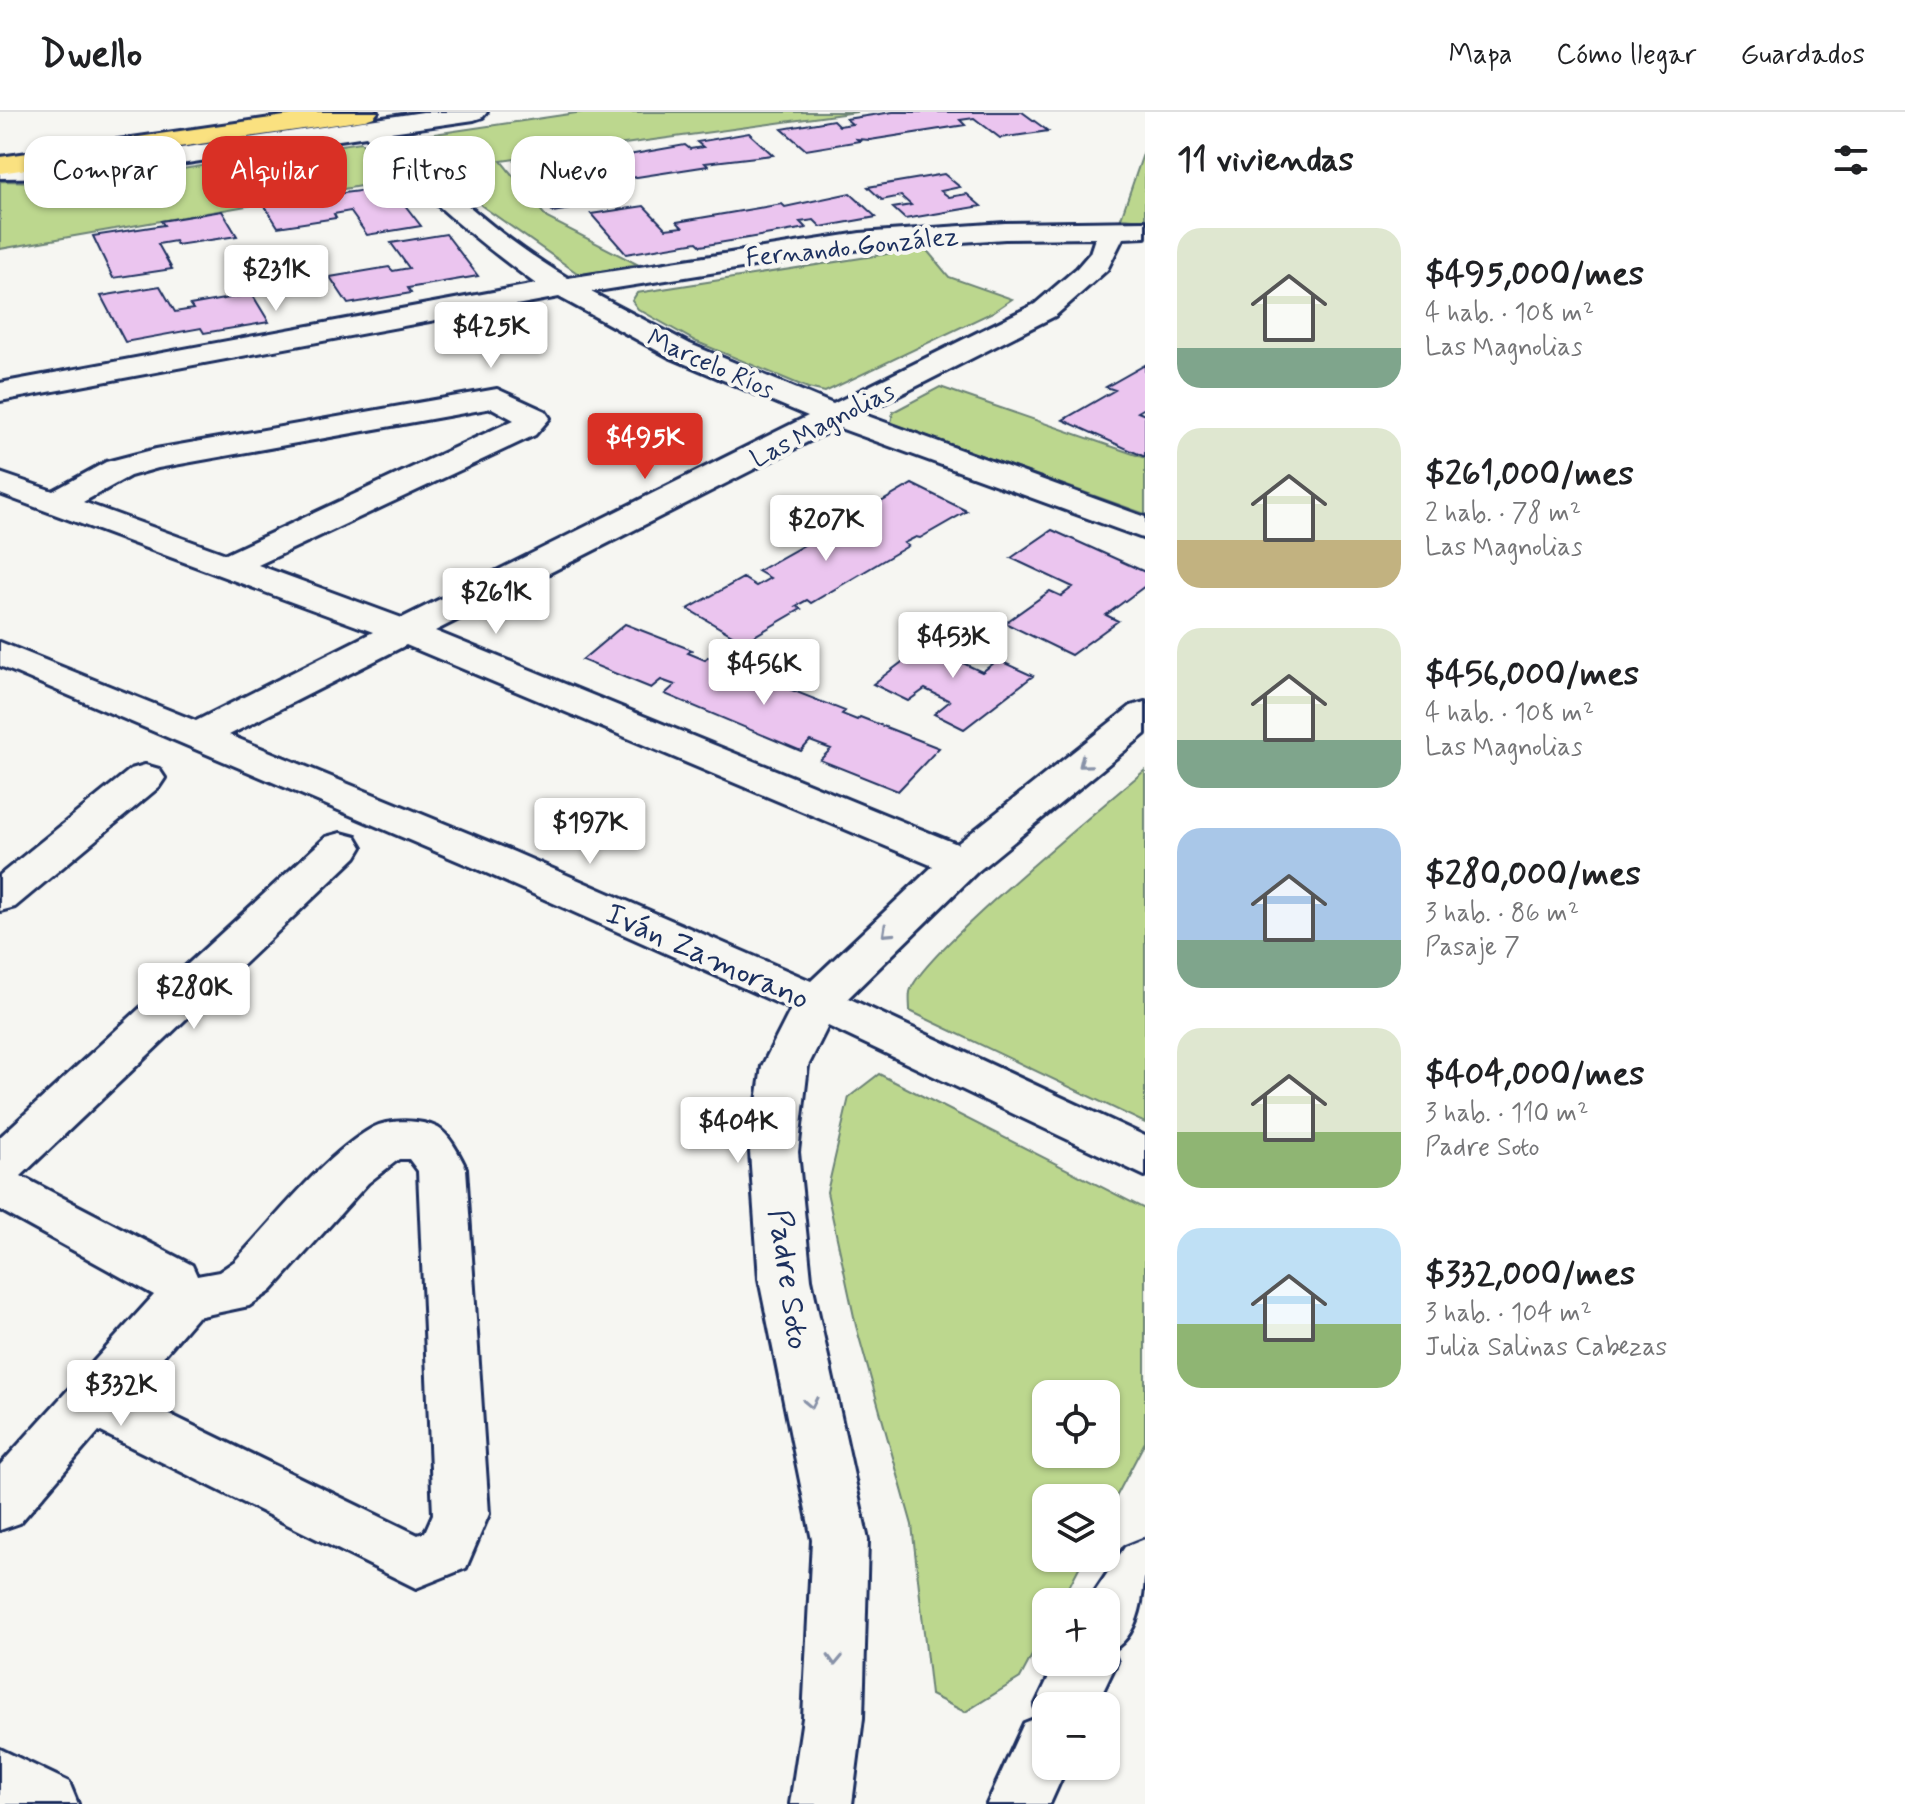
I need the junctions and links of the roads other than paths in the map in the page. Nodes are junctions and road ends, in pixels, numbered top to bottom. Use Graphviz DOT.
graph roads {
  1 [pos="474,112"];
  2 [pos="352,117"];
  3 [pos="0,167"];
  4 [pos="1111,228"];
  5 [pos="1145,229"];
  6 [pos="561,288"];
  7 [pos="0,392"];
  8 [pos="838,417"];
  9 [pos="0,483"];
  10 [pos="55,503"];
  11 [pos="1145,529"];
  12 [pos="228,566"];
  13 [pos="406,632"];
  14 [pos="0,653"];
  15 [pos="1145,714"];
  16 [pos="198,735"];
  17 [pos="145,778"];
  18 [pos="341,847"];
  19 [pos="962,862"];
  20 [pos="0,897"];
  21 [pos="817,1002"];
  22 [pos="1145,1157"];
  23 [pos="0,1166"];
  24 [pos="0,1187"];
  25 [pos="182,1299"];
  26 [pos="92,1402"];
  27 [pos="0,1505"];
  28 [pos="1145,1565"];
  29 [pos="1120,1603"];
  30 [pos="1032,1774"];
  31 [pos="0,1780"];
  32 [pos="47,1804"];
  33 [pos="821,1804"];
  34 [pos="1018,1804"];
  1 -- 2 [label="street"];
  2 -- 3 [label="street"];
  2 -- 6 [label="street, Marcelo Ríos"];
  4 -- 5 [label="street, Fernando González"];
  4 -- 6 [label="street, Fernando González"];
  4 -- 8 [label="street, Las Magnolias"];
  6 -- 7 [label="street, Fernando González"];
  6 -- 8 [label="street, Marcelo Ríos"];
  8 -- 11 [label="street, Marcelo Ríos"];
  8 -- 13 [label="street, Las Magnolias"];
  9 -- 10 [label="street"];
  10 -- 12 [label="street"];
  10 -- 12 [label="street"];
  12 -- 13 [label="street"];
  13 -- 16 [label="street, Las Magnolias"];
  13 -- 19 [label="street"];
  14 -- 16 [label="street, Iván Zamorano"];
  15 -- 19 [label="street, Padre Soto, one-way"];
  16 -- 21 [label="street, Iván Zamorano"];
  17 -- 20 [label="street"];
  18 -- 23 [label="street"];
  19 -- 21 [label="street, Padre Soto, one-way"];
  21 -- 22 [label="street, Iván Zamorano"];
  21 -- 33 [label="street, Padre Soto, one-way"];
  24 -- 25 [label="street"];
  25 -- 26 [label="street"];
  25 -- 26 [label="street"];
  26 -- 27 [label="street"];
  28 -- 29 [label="street"];
  30 -- 34 [label="street"];
  31 -- 32 [label="street"];
}
